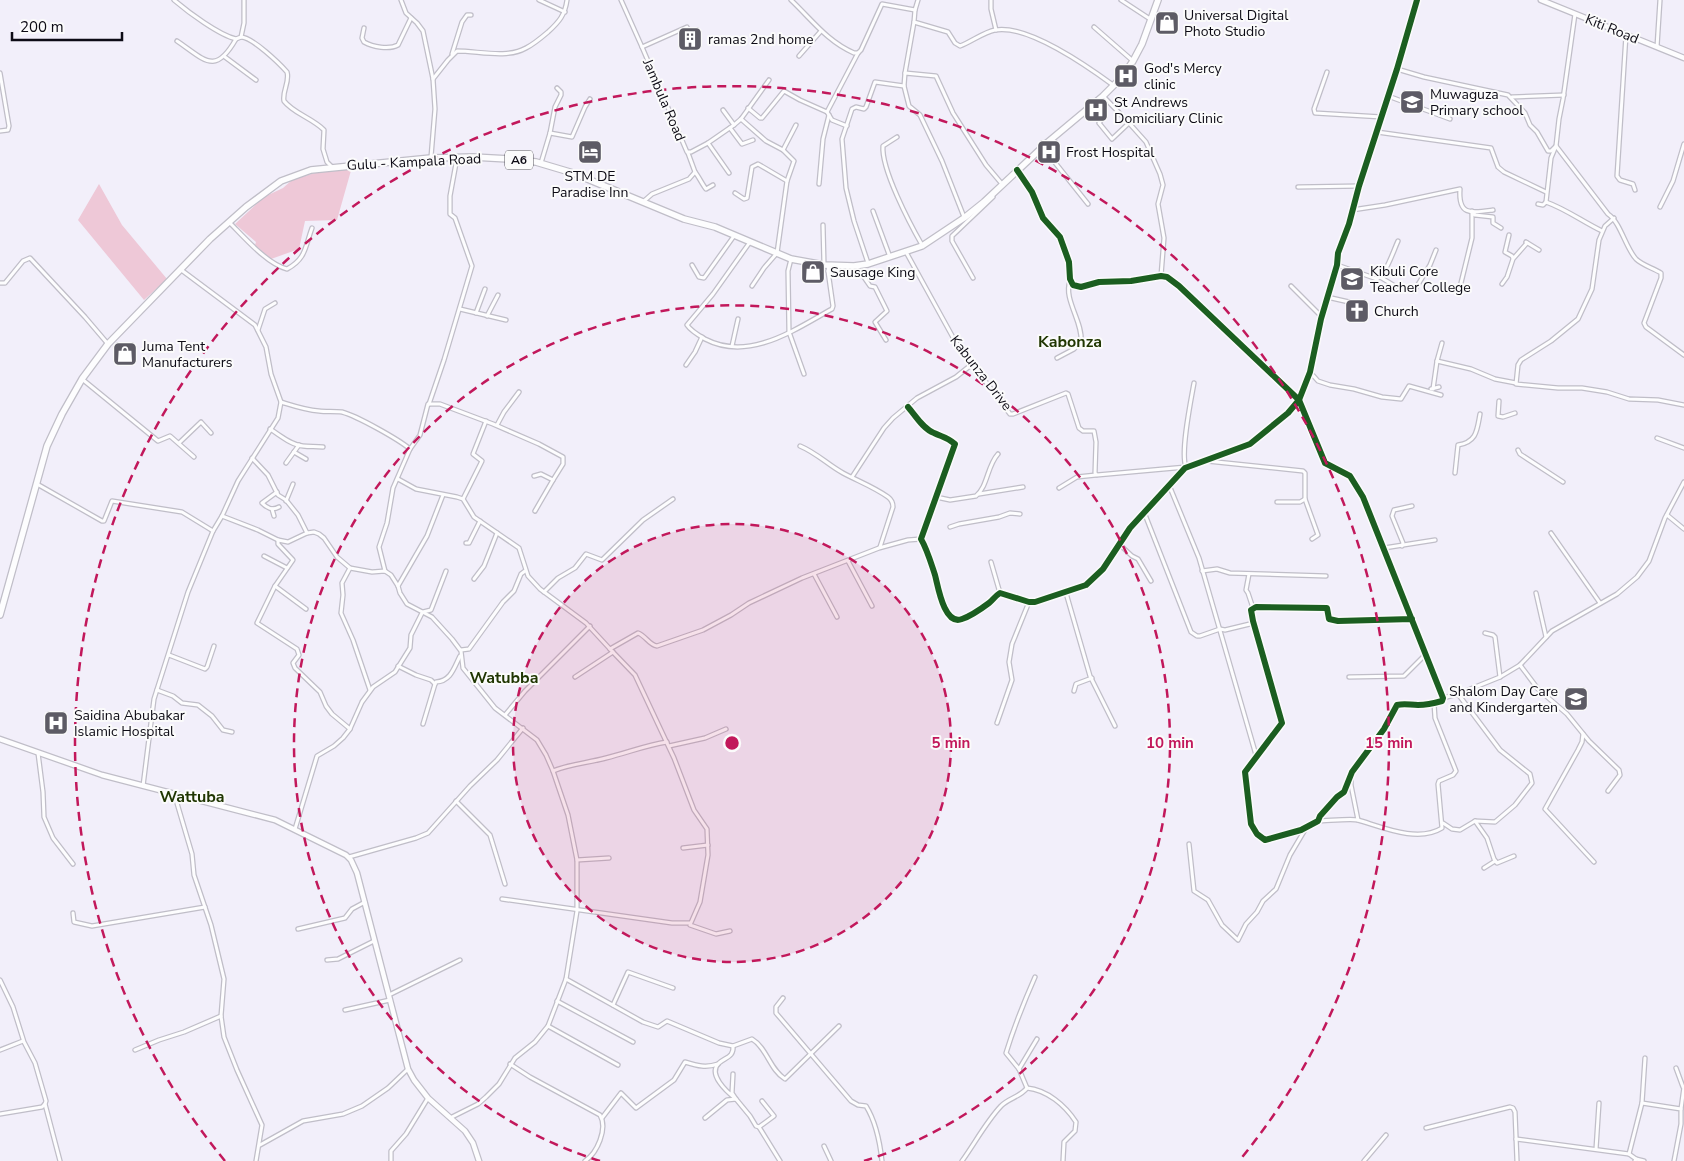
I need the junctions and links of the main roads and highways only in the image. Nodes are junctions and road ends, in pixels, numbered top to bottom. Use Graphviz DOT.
graph roads {
  1 [pos="1158,0"];
  2 [pos="0,614"];
  1 -- 2 [label="main road, Gulu - Kampala Road / A6"];
}
